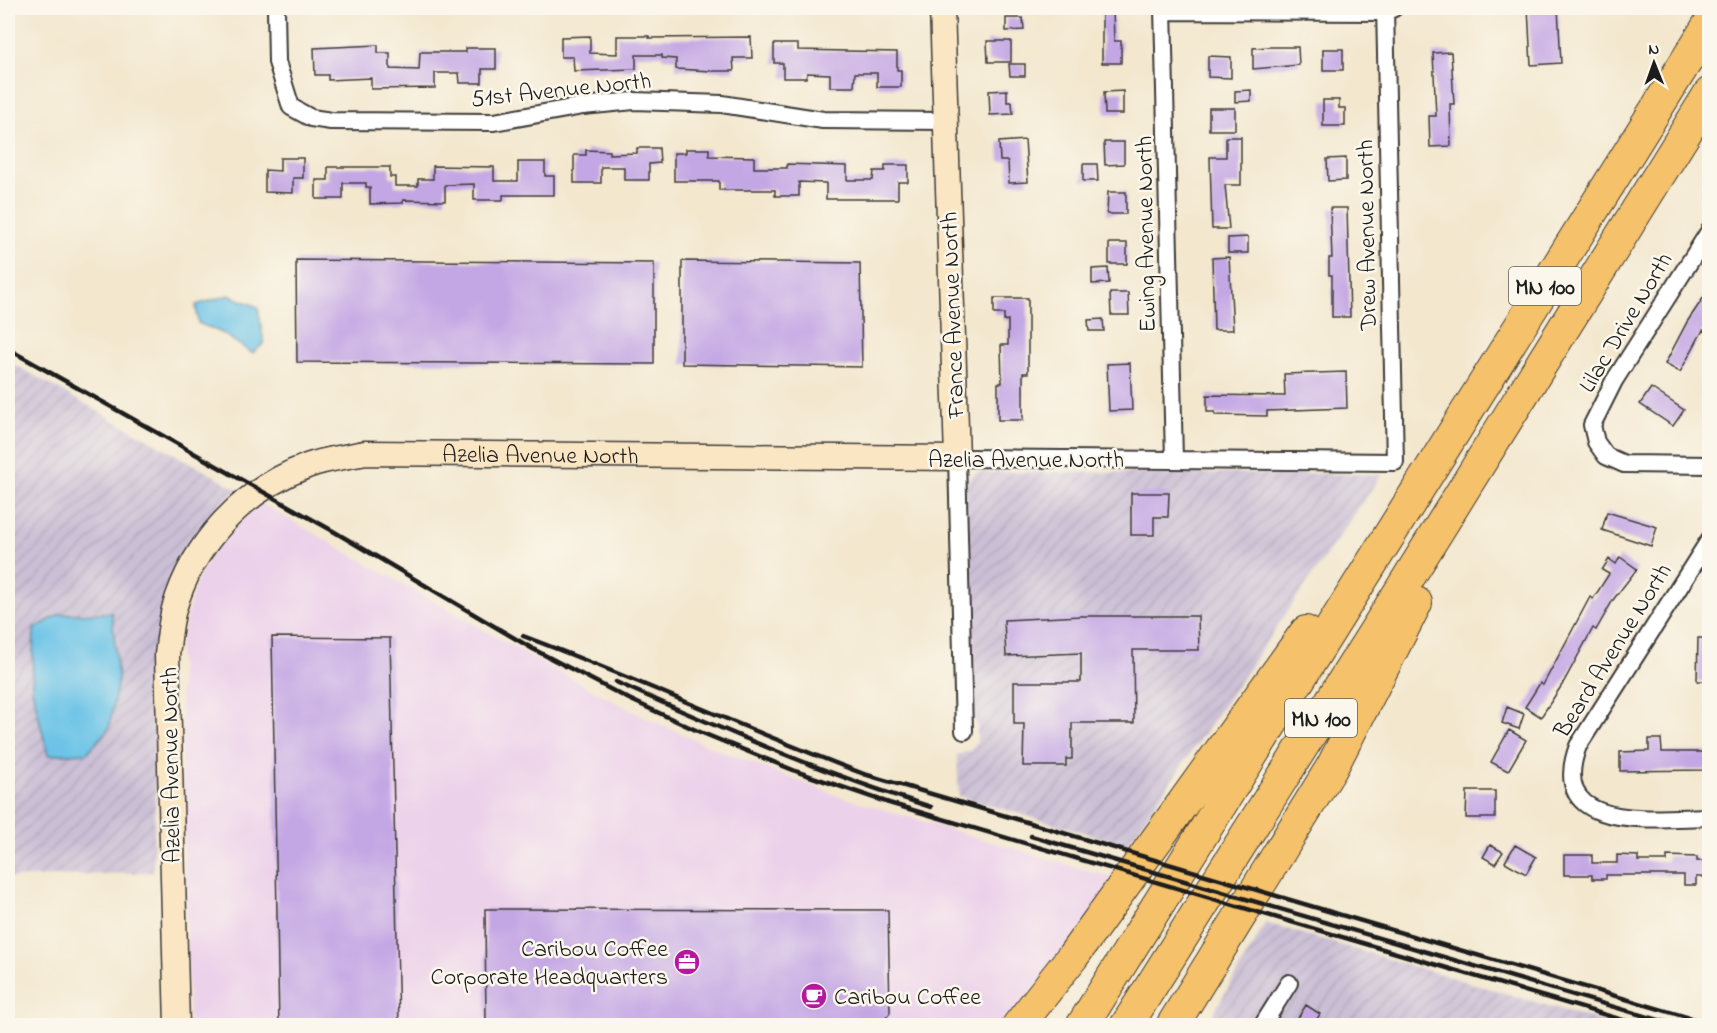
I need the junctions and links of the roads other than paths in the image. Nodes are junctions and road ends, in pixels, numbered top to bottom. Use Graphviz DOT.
graph roads {
  1 [pos="276,8"];
  2 [pos="942,8"];
  3 [pos="1163,9"];
  4 [pos="1388,9"];
  5 [pos="1710,23"];
  6 [pos="1710,93"];
  7 [pos="945,120"];
  8 [pos="1710,230"];
  9 [pos="1514,410"];
  10 [pos="957,458"];
  11 [pos="1174,459"];
  12 [pos="1395,462"];
  13 [pos="1710,465"];
  14 [pos="1710,539"];
  15 [pos="1380,549"];
  16 [pos="964,731"];
  17 [pos="1710,817"];
  18 [pos="1289,983"];
  19 [pos="177,1026"];
  20 [pos="1018,1026"];
  21 [pos="1082,1026"];
  22 [pos="1126,1026"];
  23 [pos="1172,1026"];
  24 [pos="1262,1026"];
  1 -- 7 [label="street, 51st Avenue North"];
  2 -- 7 [label="street, France Avenue North"];
  3 -- 4 [label="street"];
  3 -- 11 [label="street, Ewing Avenue North"];
  4 -- 12 [label="street, Drew Avenue North"];
  5 -- 15 [label="highway, MN 100"];
  6 -- 9 [label="highway, MN 100"];
  7 -- 10 [label="street, France Avenue North"];
  8 -- 13 [label="street, Lilac Drive North"];
  9 -- 22 [label="highway, MN 100"];
  9 -- 23 [label="highway"];
  10 -- 11 [label="street, Azelia Avenue North"];
  10 -- 16 [label="street, France Avenue North"];
  10 -- 19 [label="street, Azelia Avenue North"];
  11 -- 12 [label="street, Azelia Avenue North"];
  14 -- 17 [label="street, Beard Avenue North"];
  15 -- 20 [label="highway"];
  15 -- 21 [label="highway, MN 100"];
  18 -- 24 [label="street"];
}
